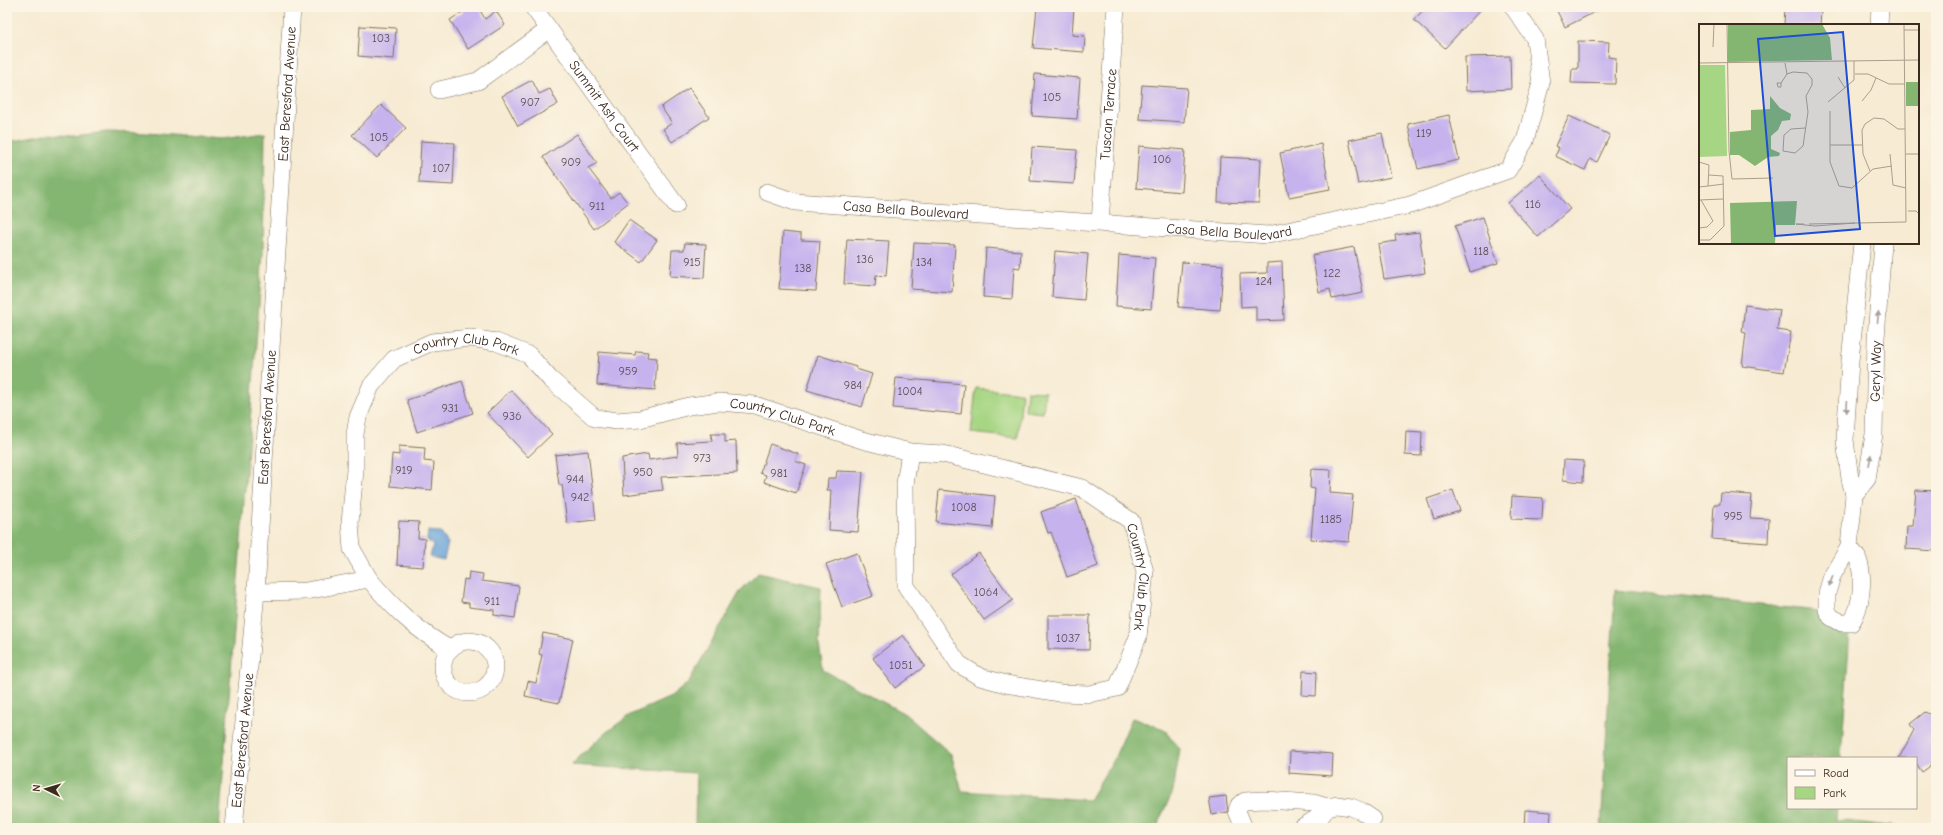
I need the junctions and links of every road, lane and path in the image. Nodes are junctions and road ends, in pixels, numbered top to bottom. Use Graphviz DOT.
graph roads {
  1 [pos="292,7"];
  2 [pos="533,7"];
  3 [pos="1116,7"];
  4 [pos="1513,7"];
  5 [pos="1880,7"];
  6 [pos="1879,24"];
  7 [pos="549,29"];
  8 [pos="439,90"];
  9 [pos="767,192"];
  10 [pos="676,205"];
  11 [pos="1100,222"];
  12 [pos="1862,244"];
  13 [pos="1883,244"];
  14 [pos="1848,382"];
  15 [pos="1875,384"];
  16 [pos="910,452"];
  17 [pos="1854,495"];
  18 [pos="1849,547"];
  19 [pos="369,579"];
  20 [pos="256,592"];
  21 [pos="449,649"];
  22 [pos="1327,807"];
  23 [pos="1373,818"];
  24 [pos="234,828"];
  25 [pos="1244,828"];
  26 [pos="1301,828"];
  1 -- 20 [label="street, East Beresford Avenue"];
  2 -- 7 [label="street, Summit Ash Court"];
  3 -- 11 [label="street, Tuscan Terrace"];
  4 -- 11 [label="street, Casa Bella Boulevard"];
  5 -- 6 [label="street"];
  7 -- 8 [label="street"];
  7 -- 10 [label="street, Summit Ash Court"];
  9 -- 11 [label="street, Casa Bella Boulevard"];
  12 -- 14 [label="street, Geryl Way"];
  15 -- 13 [label="street, Geryl Way, one-way"];
  14 -- 15 [label="street"];
  14 -- 17 [label="street, Geryl Way, one-way"];
  17 -- 15 [label="street, Geryl Way, one-way"];
  16 -- 16 [label="street, Country Club Park"];
  16 -- 19 [label="street, Country Club Park"];
  17 -- 18 [label="street, Geryl Way"];
  19 -- 20 [label="street"];
  19 -- 21 [label="street, Country Club Park"];
  20 -- 24 [label="street, East Beresford Avenue"];
  22 -- 23 [label="street"];
  22 -- 25 [label="street"];
  22 -- 26 [label="street"];
}
